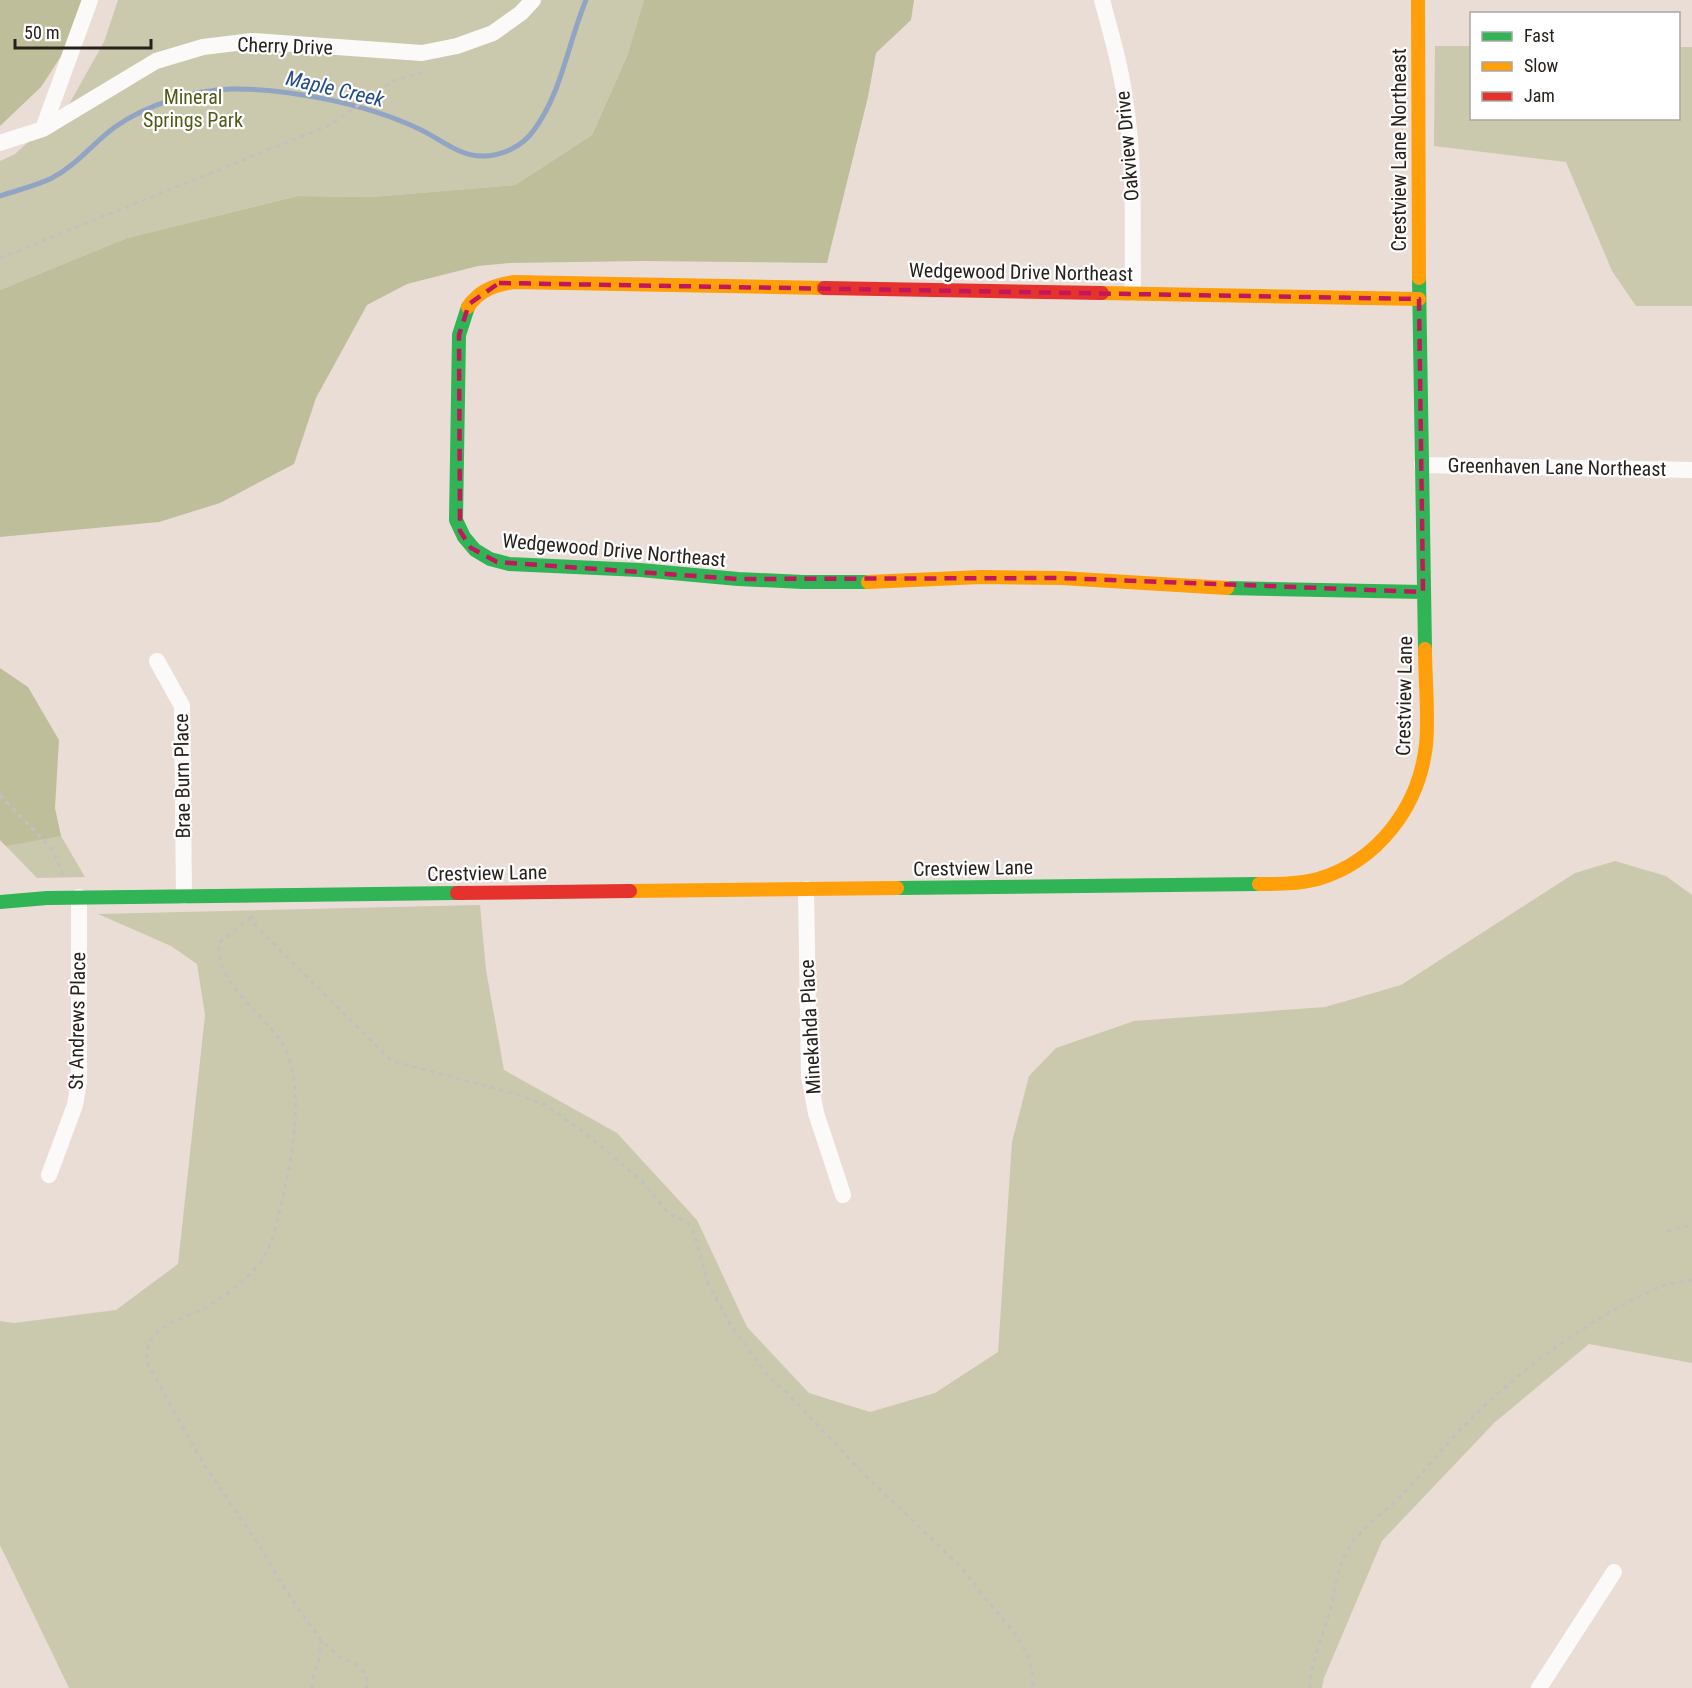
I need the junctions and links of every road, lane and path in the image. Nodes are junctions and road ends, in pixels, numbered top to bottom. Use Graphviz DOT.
graph roads {
  1 [pos="90,0"];
  2 [pos="533,0"];
  3 [pos="1102,0"];
  4 [pos="1418,0"];
  5 [pos="393,81"];
  6 [pos="43,129"];
  7 [pos="0,143"];
  8 [pos="0,258"];
  9 [pos="1133,293"];
  10 [pos="1419,299"];
  11 [pos="1422,465"];
  12 [pos="1692,470"];
  13 [pos="1424,592"];
  14 [pos="157,661"];
  15 [pos="0,795"];
  16 [pos="67,882"];
  17 [pos="806,889"];
  18 [pos="184,896"];
  19 [pos="248,896"];
  20 [pos="79,897"];
  21 [pos="0,902"];
  22 [pos="252,916"];
  23 [pos="49,1176"];
  24 [pos="843,1196"];
  25 [pos="1692,1224"];
  26 [pos="1667,1231"];
  27 [pos="1692,1280"];
  28 [pos="1614,1572"];
  29 [pos="321,1640"];
  30 [pos="312,1688"];
  31 [pos="366,1688"];
  32 [pos="1033,1688"];
  33 [pos="1310,1688"];
  34 [pos="1539,1688"];
  1 -- 6 [label="street"];
  2 -- 6 [label="street, Cherry Drive"];
  3 -- 9 [label="street, Oakview Drive"];
  4 -- 10 [label="street, Crestview Lane Northeast"];
  5 -- 8 [label="path"];
  6 -- 7 [label="street, Cherry Drive"];
  9 -- 10 [label="street, Wedgewood Drive Northeast"];
  9 -- 13 [label="street, Wedgewood Drive Northeast"];
  10 -- 11 [label="street, Crestview Lane"];
  11 -- 12 [label="street, Greenhaven Lane Northeast"];
  11 -- 13 [label="street, Crestview Lane"];
  13 -- 17 [label="street, Crestview Lane"];
  14 -- 18 [label="street, Brae Burn Place"];
  15 -- 16 [label="path"];
  17 -- 19 [label="street, Crestview Lane"];
  17 -- 24 [label="street, Minekahda Place"];
  18 -- 19 [label="street, Crestview Lane"];
  18 -- 20 [label="street, Crestview Lane"];
  19 -- 22 [label="path"];
  20 -- 21 [label="street, Crestview Lane"];
  20 -- 23 [label="street, St Andrews Place"];
  22 -- 29 [label="path"];
  22 -- 32 [label="path"];
  25 -- 26 [label="path"];
  27 -- 33 [label="path"];
  28 -- 34 [label="street"];
  29 -- 30 [label="path"];
  29 -- 31 [label="path"];
}
